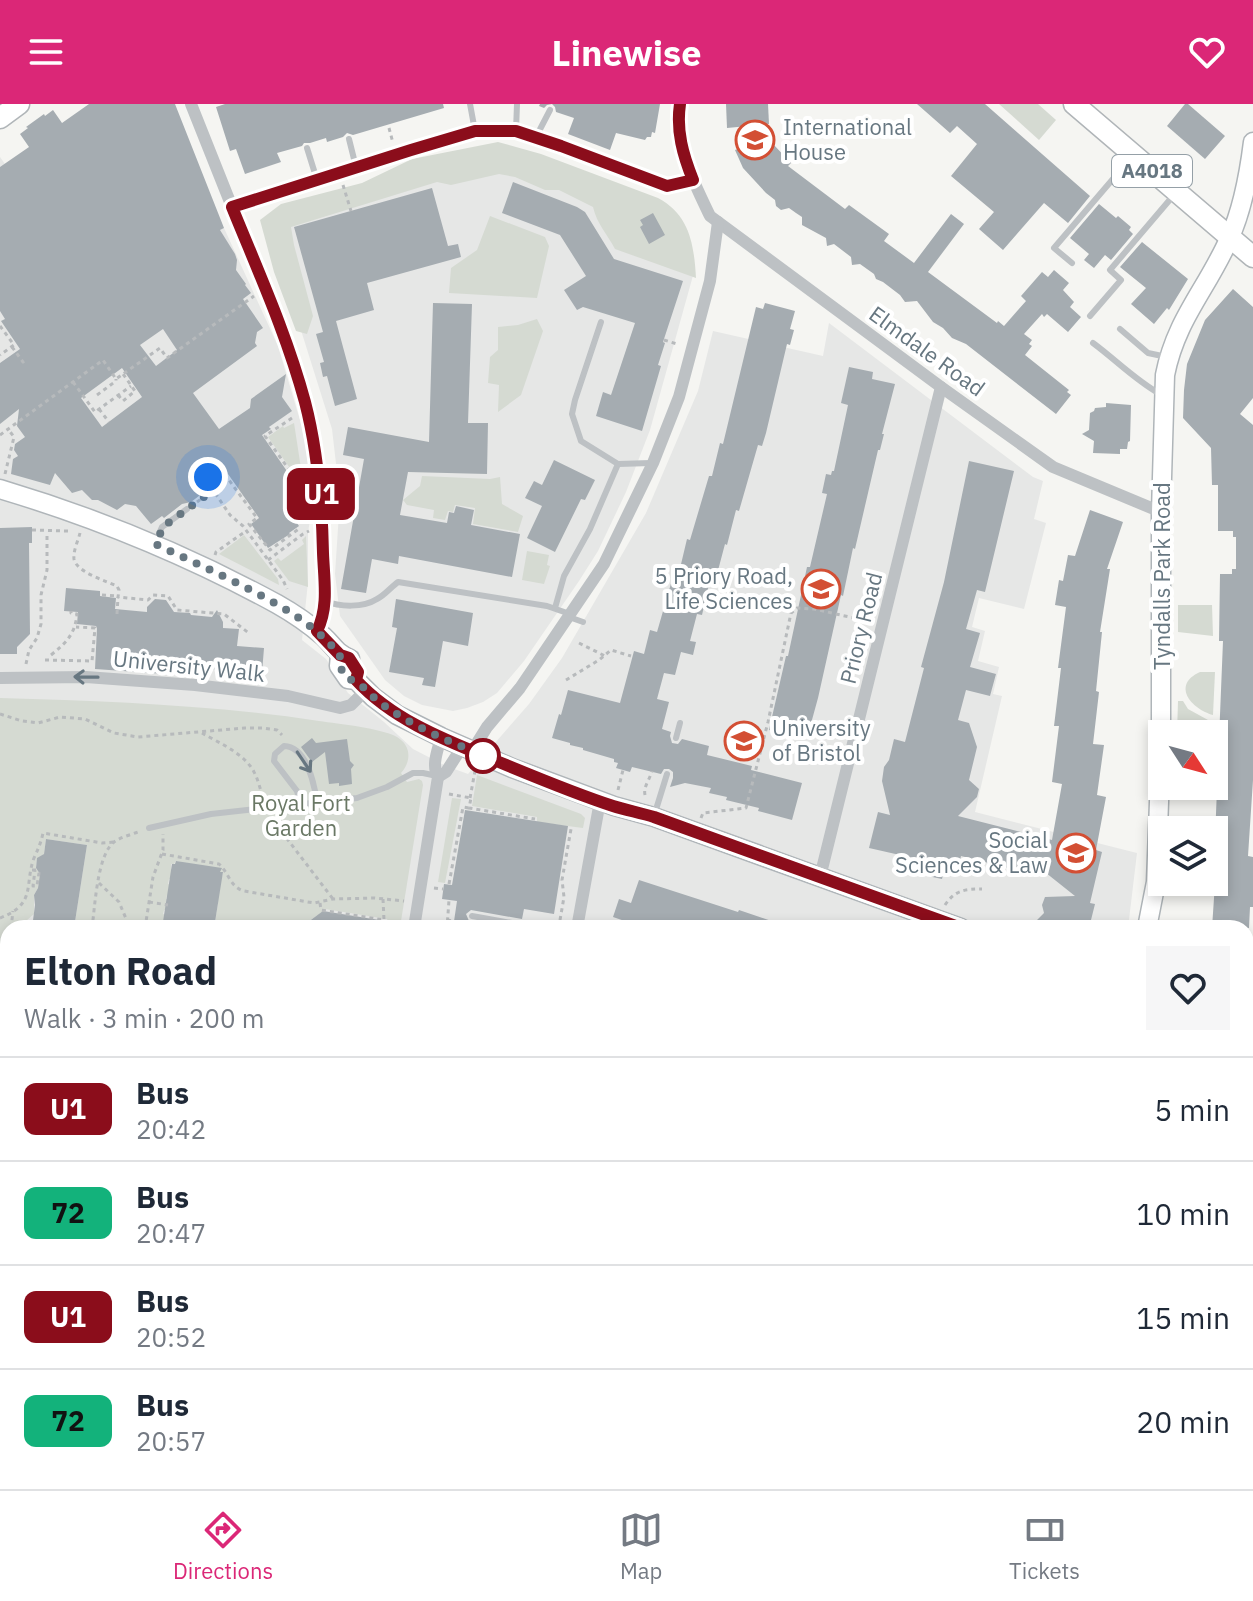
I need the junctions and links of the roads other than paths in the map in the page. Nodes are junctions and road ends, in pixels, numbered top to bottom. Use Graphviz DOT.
graph roads {
  1 [pos="19,104"];
  2 [pos="191,104"];
  3 [pos="470,104"];
  4 [pos="517,104"];
  5 [pos="680,104"];
  6 [pos="1074,104"];
  7 [pos="550,110"];
  8 [pos="0,118"];
  9 [pos="475,131"];
  10 [pos="516,131"];
  11 [pos="536,137"];
  12 [pos="349,139"];
  13 [pos="1253,142"];
  14 [pos="307,148"];
  15 [pos="1134,154"];
  16 [pos="356,167"];
  17 [pos="317,180"];
  18 [pos="694,183"];
  19 [pos="1177,192"];
  20 [pos="232,207"];
  21 [pos="714,219"];
  22 [pos="1230,238"];
  23 [pos="1253,257"];
  24 [pos="1072,263"];
  25 [pos="1090,316"];
  26 [pos="601,322"];
  27 [pos="1120,329"];
  28 [pos="1093,343"];
  29 [pos="1169,357"];
  30 [pos="941,387"];
  31 [pos="1164,396"];
  32 [pos="653,463"];
  33 [pos="618,464"];
  34 [pos="2,482"];
  35 [pos="187,509"];
  36 [pos="1161,512"];
  37 [pos="155,544"];
  38 [pos="325,601"];
  39 [pos="555,608"];
  40 [pos="570,616"];
  41 [pos="583,622"];
  42 [pos="317,631"];
  43 [pos="0,678"];
  44 [pos="360,685"];
  45 [pos="680,723"];
  46 [pos="441,737"];
  47 [pos="676,738"];
  48 [pos="467,749"];
  49 [pos="667,774"];
  50 [pos="438,777"];
  51 [pos="600,801"];
  52 [pos="317,802"];
  53 [pos="301,804"];
  54 [pos="649,816"];
  55 [pos="149,828"];
  56 [pos="820,877"];
  57 [pos="472,916"];
  58 [pos="410,920"];
  59 [pos="495,920"];
  60 [pos="578,920"];
  61 [pos="944,920"];
  62 [pos="1149,920"];
  1 -- 8 [label="main road"];
  2 -- 20 [label="street"];
  3 -- 9 [label="lane"];
  4 -- 10 [label="lane"];
  5 -- 18 [label="street, Elmdale Road"];
  6 -- 15 [label="main road, A4018"];
  7 -- 11 [label="lane"];
  9 -- 10 [label="street"];
  9 -- 16 [label="street"];
  10 -- 11 [label="street"];
  11 -- 18 [label="street"];
  12 -- 16 [label="lane"];
  13 -- 22 [label="street, Tyndalls Park Road"];
  14 -- 17 [label="lane"];
  15 -- 19 [label="main road, A4018"];
  15 -- 24 [label="lane"];
  16 -- 17 [label="street"];
  17 -- 20 [label="street"];
  18 -- 21 [label="street, Elmdale Road"];
  19 -- 22 [label="main road, A4018"];
  19 -- 25 [label="lane"];
  20 -- 38 [label="street"];
  21 -- 30 [label="street, Elmdale Road"];
  21 -- 32 [label="street"];
  22 -- 23 [label="main road, A4018"];
  22 -- 29 [label="street, Tyndalls Park Road"];
  26 -- 33 [label="lane"];
  27 -- 29 [label="lane"];
  28 -- 31 [label="lane"];
  29 -- 31 [label="street, Tyndalls Park Road"];
  30 -- 36 [label="street, Elmdale Road"];
  30 -- 56 [label="street, Priory Road"];
  31 -- 36 [label="street, Tyndalls Park Road"];
  32 -- 33 [label="lane"];
  32 -- 40 [label="street"];
  33 -- 39 [label="lane"];
  34 -- 37 [label="street"];
  35 -- 37 [label="lane"];
  36 -- 62 [label="street, Tyndalls Park Road"];
  37 -- 42 [label="street"];
  38 -- 39 [label="lane"];
  38 -- 42 [label="street"];
  39 -- 40 [label="lane"];
  40 -- 41 [label="lane"];
  40 -- 48 [label="street"];
  42 -- 44 [label="street"];
  44 -- 43 [label="street, University Walk, one-way"];
  44 -- 46 [label="street"];
  45 -- 47 [label="lane"];
  46 -- 48 [label="street"];
  46 -- 50 [label="street"];
  48 -- 50 [label="street"];
  48 -- 51 [label="street"];
  49 -- 54 [label="lane"];
  50 -- 52 [label="lane"];
  50 -- 58 [label="street"];
  51 -- 54 [label="street"];
  51 -- 60 [label="street"];
  52 -- 53 [label="lane"];
  53 -- 52 [label="lane, one-way"];
  53 -- 55 [label="lane"];
  54 -- 56 [label="street"];
  56 -- 61 [label="street"];
  57 -- 59 [label="lane"];
}
